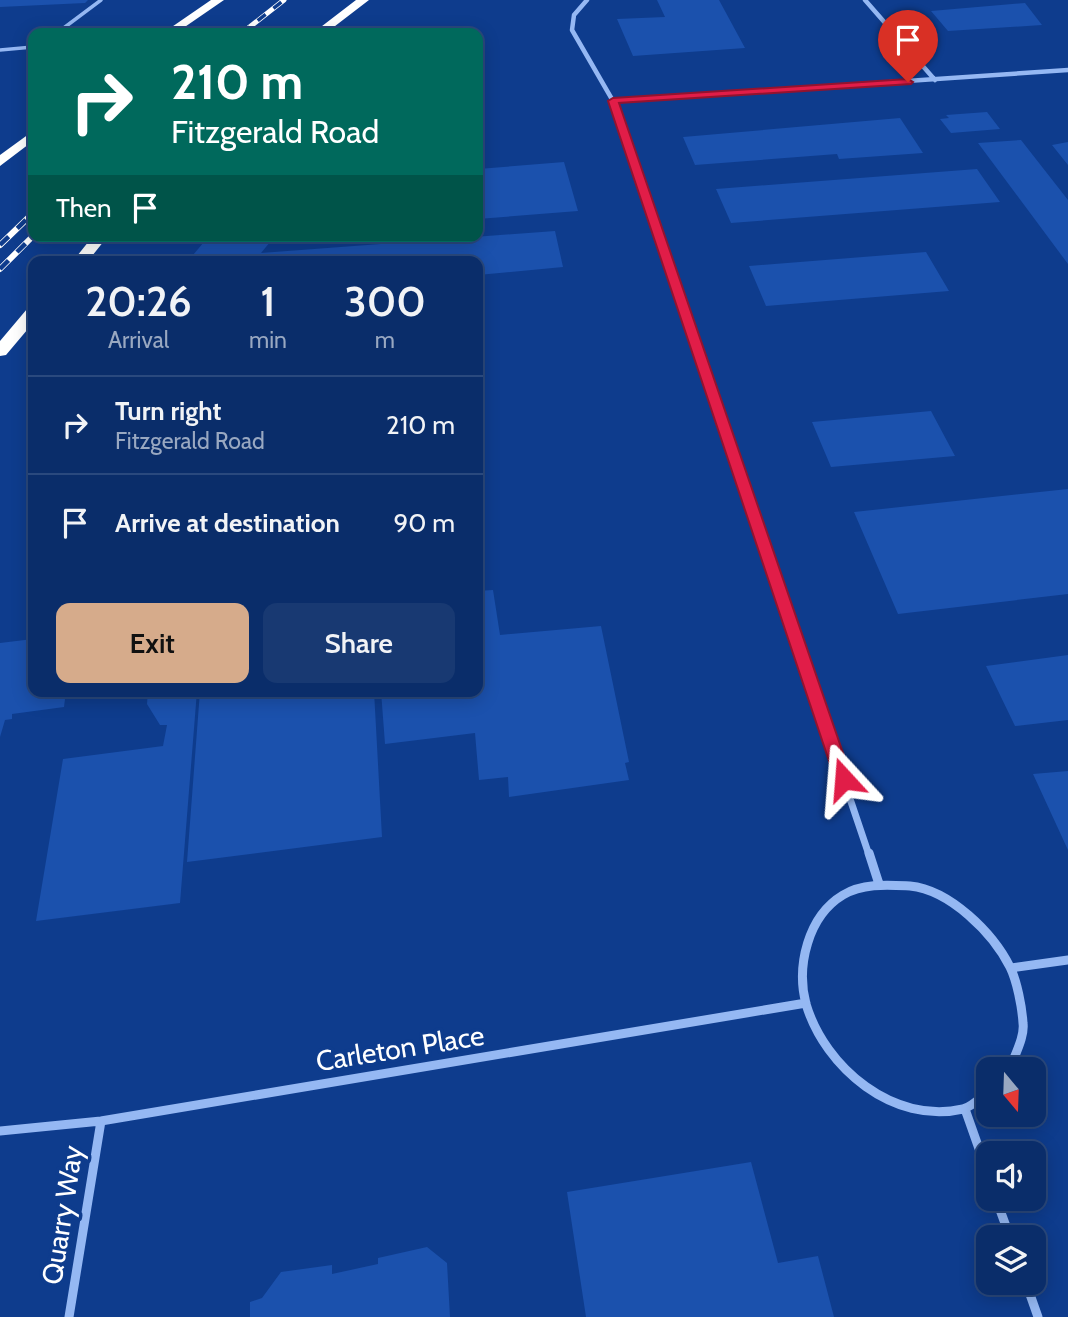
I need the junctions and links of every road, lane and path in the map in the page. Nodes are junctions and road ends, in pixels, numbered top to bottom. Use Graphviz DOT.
graph roads {
  1 [pos="101,0"];
  2 [pos="218,0"];
  3 [pos="363,0"];
  4 [pos="587,0"];
  5 [pos="865,0"];
  6 [pos="64,28"];
  7 [pos="176,28"];
  8 [pos="327,28"];
  9 [pos="28,47"];
  10 [pos="0,50"];
  11 [pos="1068,70"];
  12 [pos="935,80"];
  13 [pos="613,101"];
  14 [pos="28,139"];
  15 [pos="0,162"];
  16 [pos="96,242"];
  17 [pos="84,256"];
  18 [pos="28,319"];
  19 [pos="0,351"];
  20 [pos="880,884"];
  21 [pos="1068,960"];
  22 [pos="1011,968"];
  23 [pos="806,1003"];
  24 [pos="1014,1057"];
  25 [pos="976,1100"];
  26 [pos="965,1108"];
  27 [pos="100,1121"];
  28 [pos="0,1131"];
  29 [pos="976,1141"];
  30 [pos="1030,1295"];
  31 [pos="69,1317"];
  32 [pos="1038,1317"];
  1 -- 6 [label="lane"];
  2 -- 7 [label="highway"];
  3 -- 8 [label="highway"];
  4 -- 13 [label="street"];
  5 -- 12 [label="street"];
  9 -- 10 [label="lane"];
  11 -- 12 [label="street"];
  12 -- 13 [label="street"];
  13 -- 20 [label="street"];
  14 -- 15 [label="highway"];
  16 -- 17 [label="highway"];
  18 -- 19 [label="highway"];
  20 -- 22 [label="street"];
  20 -- 23 [label="street"];
  21 -- 22 [label="street"];
  22 -- 24 [label="street"];
  23 -- 26 [label="street"];
  23 -- 27 [label="street, Carleton Place"];
  25 -- 26 [label="street"];
  26 -- 29 [label="street"];
  27 -- 28 [label="street, Carleton Place"];
  27 -- 31 [label="street, Quarry Way"];
  30 -- 32 [label="street"];
}
